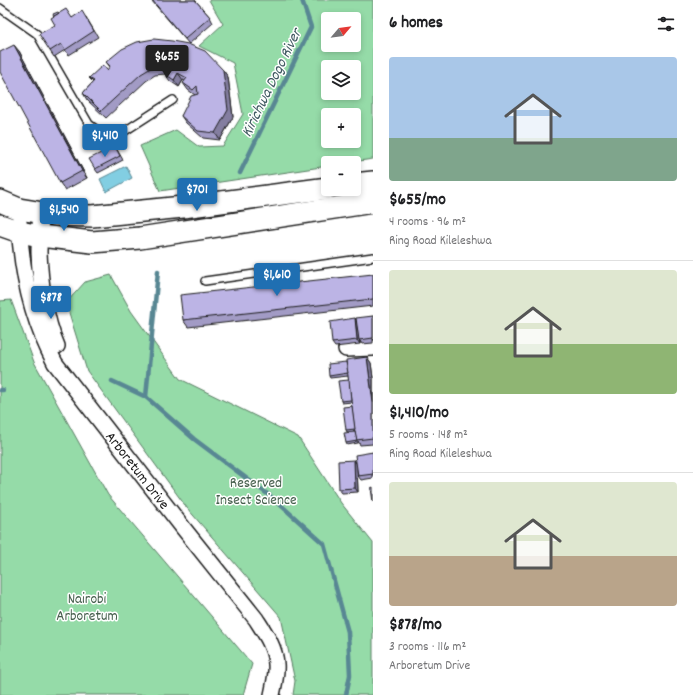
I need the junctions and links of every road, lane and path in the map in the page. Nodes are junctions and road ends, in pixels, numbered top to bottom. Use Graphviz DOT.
graph roads {
  1 [pos="0,8"];
  2 [pos="173,100"];
  3 [pos="373,182"];
  4 [pos="361,183"];
  5 [pos="321,189"];
  6 [pos="0,201"];
  7 [pos="373,202"];
  8 [pos="19,209"];
  9 [pos="41,212"];
  10 [pos="0,226"];
  11 [pos="20,232"];
  12 [pos="40,236"];
  13 [pos="373,257"];
  14 [pos="205,281"];
  15 [pos="373,348"];
  16 [pos="346,349"];
  17 [pos="87,405"];
  18 [pos="272,695"];
  1 -- 2 [label="lane"];
  3 -- 4 [label="main road"];
  5 -- 9 [label="main road"];
  6 -- 8 [label="main road"];
  7 -- 12 [label="main road"];
  8 -- 9 [label="main road"];
  8 -- 11 [label="street, Arboretum Drive"];
  9 -- 12 [label="street"];
  10 -- 11 [label="main road"];
  11 -- 12 [label="main road"];
  11 -- 17 [label="street, Arboretum Drive"];
  12 -- 17 [label="street"];
  13 -- 14 [label="lane"];
  15 -- 16 [label="street"];
  17 -- 18 [label="street, Arboretum Drive"];
}
